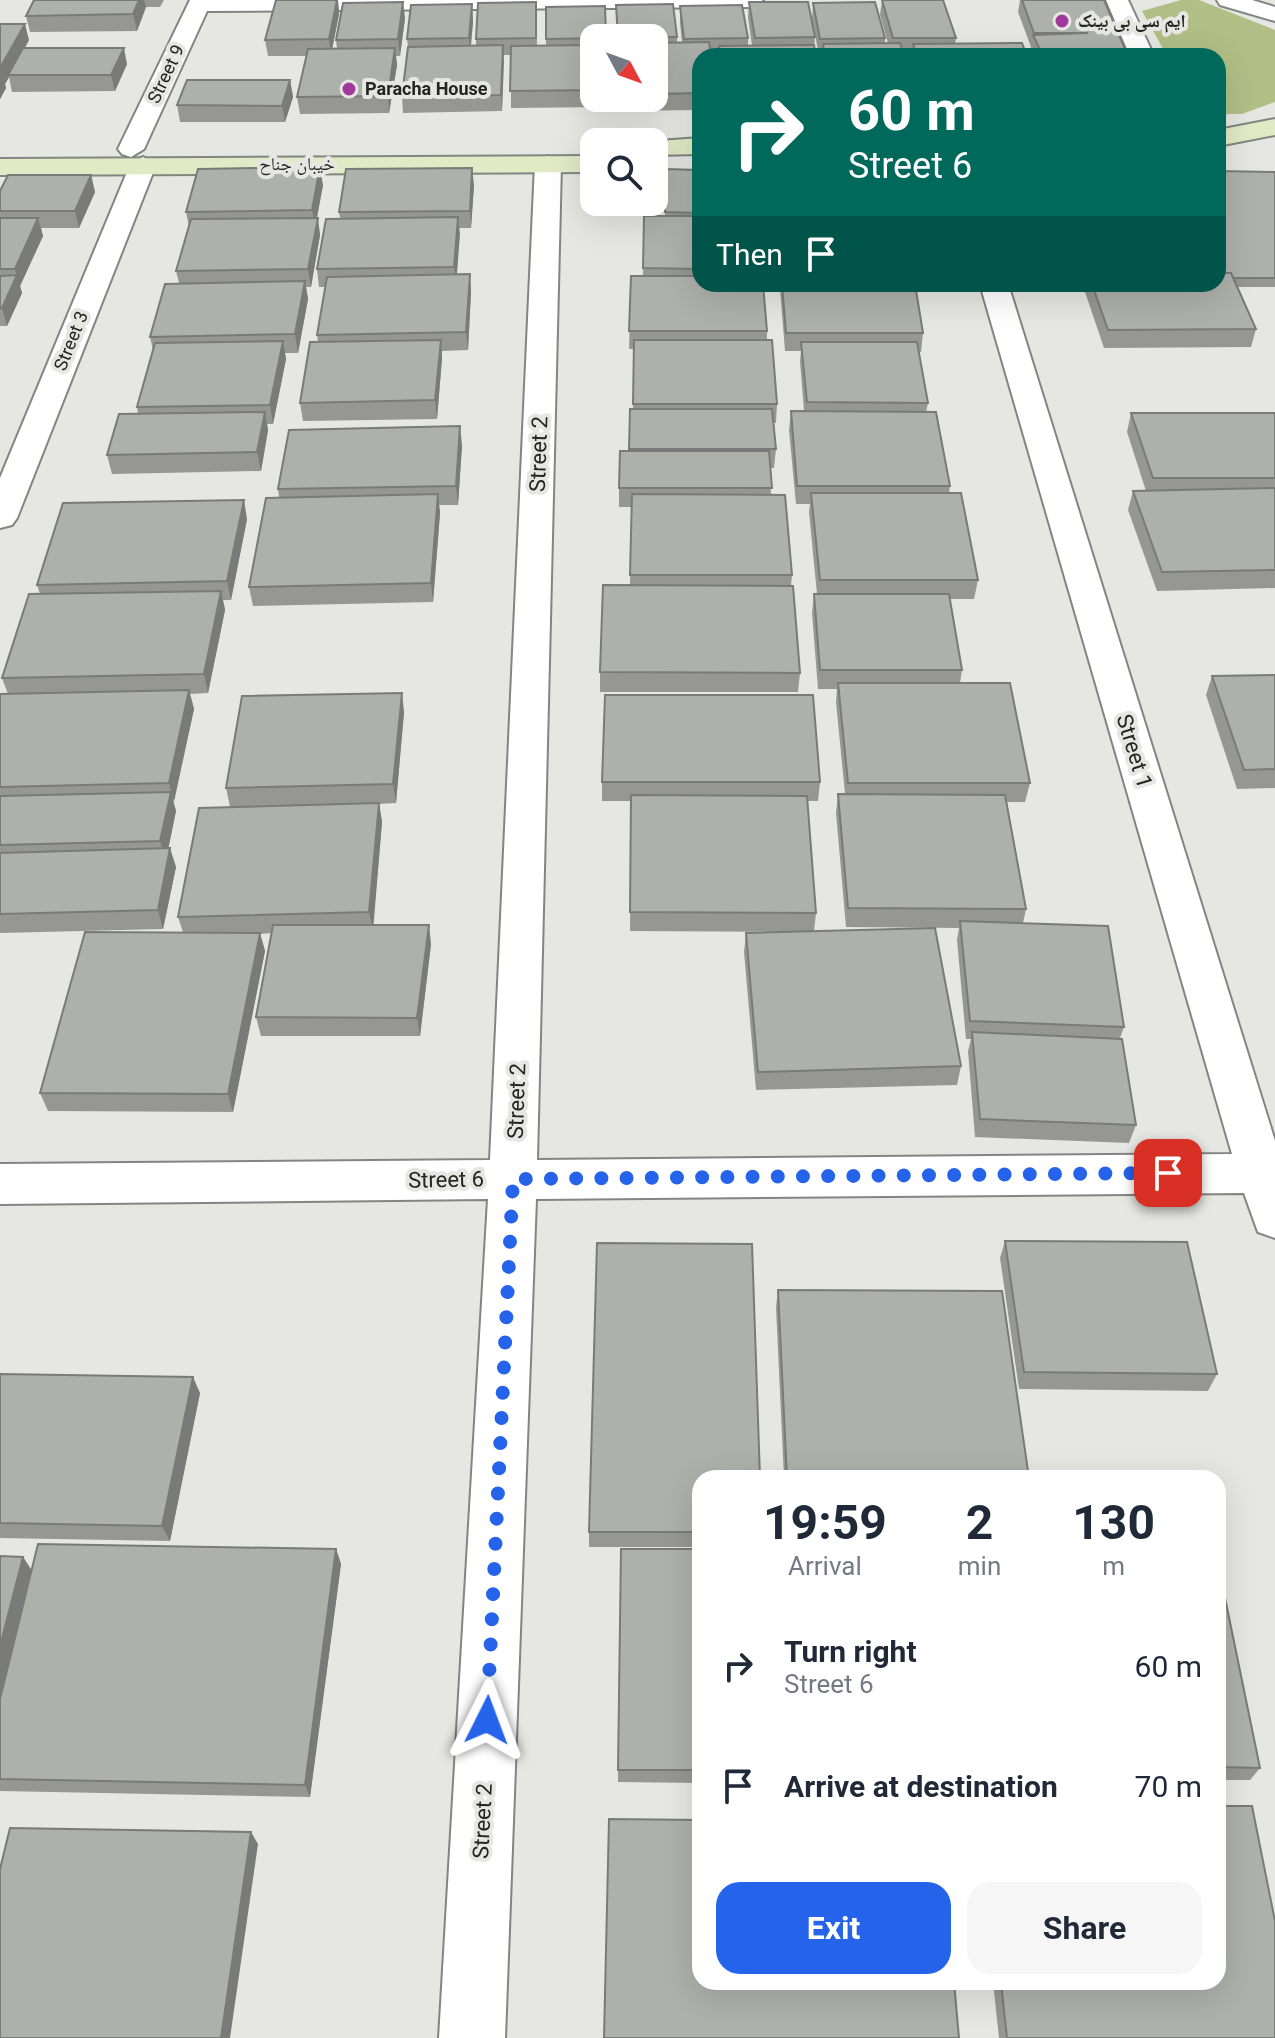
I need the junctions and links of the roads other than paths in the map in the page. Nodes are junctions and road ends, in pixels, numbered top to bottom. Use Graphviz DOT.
graph roads {
  1 [pos="752,0"];
  2 [pos="1117,0"];
  3 [pos="1228,0"];
  4 [pos="200,2"];
  5 [pos="1266,7"];
  6 [pos="1138,48"];
  7 [pos="1275,127"];
  8 [pos="1226,136"];
  9 [pos="692,146"];
  10 [pos="668,147"];
  11 [pos="580,148"];
  12 [pos="0,150"];
  13 [pos="137,157"];
  14 [pos="1226,160"];
  15 [pos="1246,160"];
  16 [pos="548,164"];
  17 [pos="580,164"];
  18 [pos="668,164"];
  19 [pos="692,164"];
  20 [pos="0,167"];
  21 [pos="996,292"];
  22 [pos="0,518"];
  23 [pos="1268,1172"];
  24 [pos="513,1179"];
  25 [pos="0,1184"];
  26 [pos="1275,1218"];
  27 [pos="472,2038"];
  1 -- 4 [label="street"];
  2 -- 6 [label="street"];
  3 -- 5 [label="street"];
  4 -- 13 [label="street, Street 9"];
  7 -- 8 [label="main road"];
  9 -- 10 [label="main road"];
  11 -- 13 [label="main road, خیبان جناح"];
  12 -- 13 [label="main road, خیبان جناح"];
  13 -- 16 [label="main road, خیبان جناح"];
  13 -- 20 [label="main road, خیبان جناح"];
  13 -- 22 [label="street, Street 3"];
  14 -- 15 [label="main road"];
  16 -- 17 [label="main road, خیبان جناح"];
  16 -- 24 [label="street, Street 2"];
  18 -- 19 [label="main road"];
  21 -- 23 [label="street, Street 1"];
  23 -- 24 [label="street, Street 6"];
  23 -- 26 [label="street, Street 1"];
  24 -- 25 [label="street, Street 6"];
  24 -- 27 [label="street, Street 2"];
}
